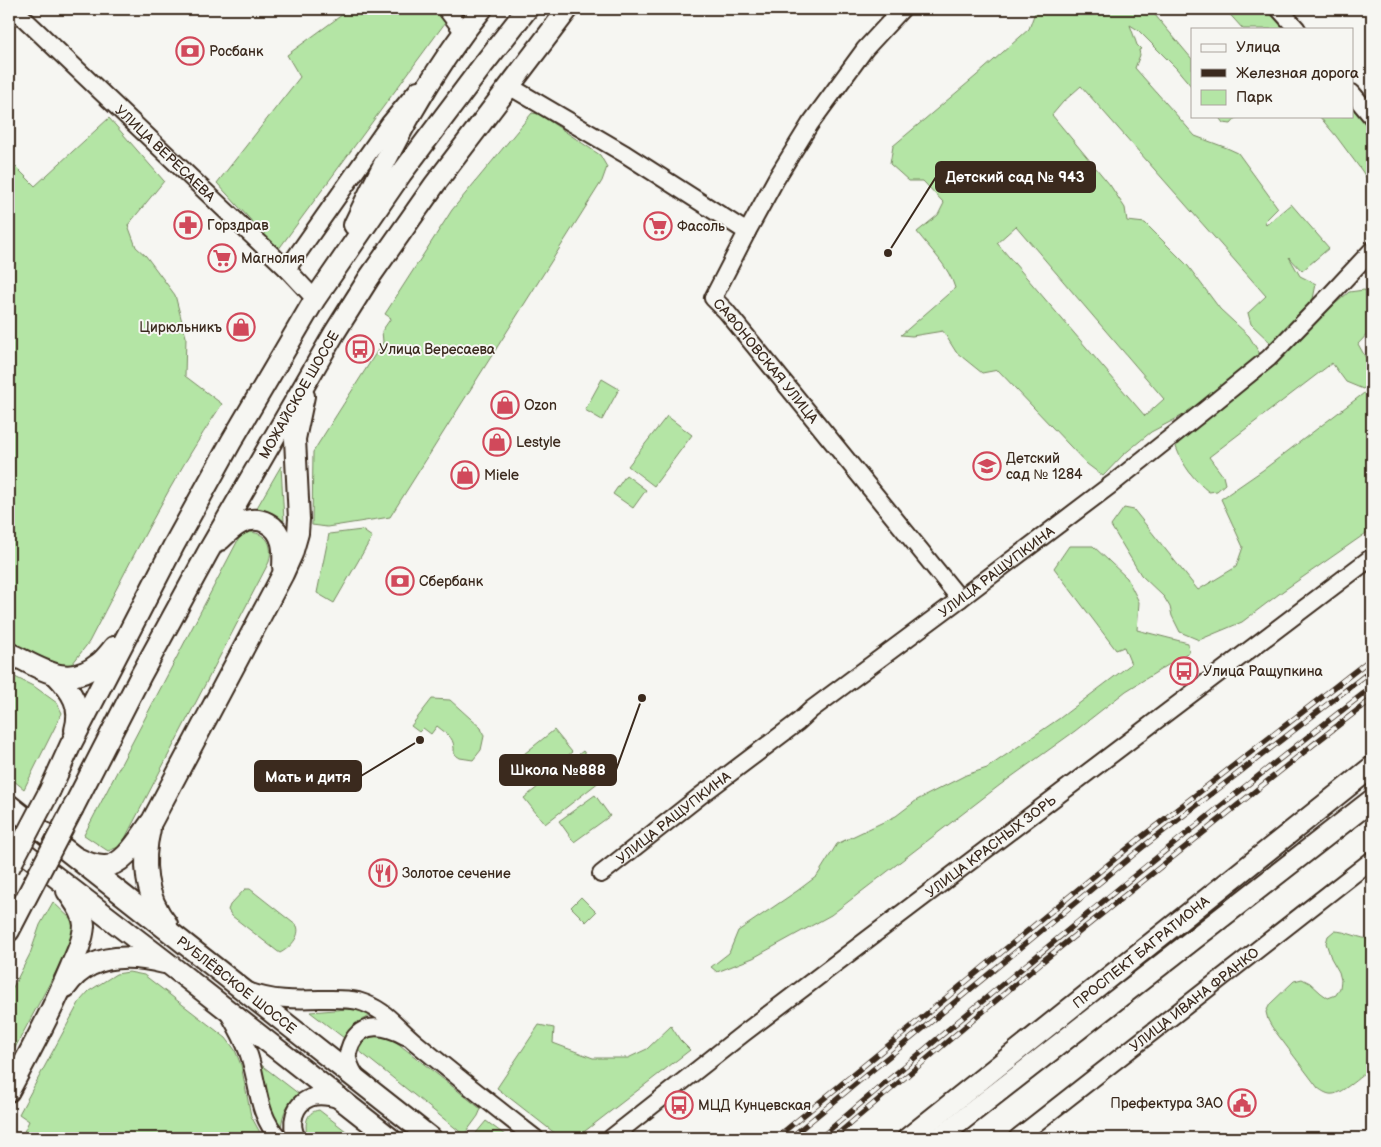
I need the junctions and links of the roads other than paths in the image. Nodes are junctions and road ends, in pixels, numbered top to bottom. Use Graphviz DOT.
graph roads {
  1 [pos="14,9"];
  2 [pos="446,9"];
  3 [pos="482,9"];
  4 [pos="526,9"];
  5 [pos="568,9"];
  6 [pos="902,9"];
  7 [pos="1279,9"];
  8 [pos="1296,28"];
  9 [pos="463,32"];
  10 [pos="446,56"];
  11 [pos="509,86"];
  12 [pos="1354,95"];
  13 [pos="1372,117"];
  14 [pos="747,232"];
  15 [pos="1372,250"];
  16 [pos="287,269"];
  17 [pos="330,276"];
  18 [pos="315,299"];
  19 [pos="314,366"];
  20 [pos="208,552"];
  21 [pos="1372,557"];
  22 [pos="282,574"];
  23 [pos="960,600"];
  24 [pos="130,629"];
  25 [pos="9,654"];
  26 [pos="56,676"];
  27 [pos="71,744"];
  28 [pos="1372,767"];
  29 [pos="1372,800"];
  30 [pos="9,805"];
  31 [pos="152,820"];
  32 [pos="9,841"];
  33 [pos="77,858"];
  34 [pos="1372,860"];
  35 [pos="9,868"];
  36 [pos="601,874"];
  37 [pos="61,882"];
  38 [pos="9,931"];
  39 [pos="176,936"];
  40 [pos="170,965"];
  41 [pos="242,988"];
  42 [pos="58,999"];
  43 [pos="226,1010"];
  44 [pos="411,1039"];
  45 [pos="358,1080"];
  46 [pos="9,1091"];
  47 [pos="343,1101"];
  48 [pos="279,1138"];
  49 [pos="297,1138"];
  50 [pos="390,1138"];
  51 [pos="431,1138"];
  52 [pos="535,1138"];
  53 [pos="611,1138"];
  54 [pos="908,1138"];
  55 [pos="939,1138"];
  56 [pos="1017,1138"];
  1 -- 16 [label="street, УЛИЦА ВЕРЕСАЕВА"];
  2 -- 9 [label="street"];
  3 -- 9 [label="main road"];
  4 -- 17 [label="main road"];
  5 -- 11 [label="main road, МОЖАЙСКОЕ ШОССЕ"];
  6 -- 14 [label="street, САФОНОВСКАЯ УЛИЦА"];
  7 -- 8 [label="street"];
  9 -- 10 [label="main road"];
  10 -- 16 [label="street"];
  10 -- 17 [label="main road"];
  11 -- 14 [label="street"];
  11 -- 19 [label="main road, МОЖАЙСКОЕ ШОССЕ"];
  12 -- 13 [label="street"];
  14 -- 23 [label="street, САФОНОВСКАЯ УЛИЦА"];
  15 -- 23 [label="street, УЛИЦА РАЩУПКИНА"];
  16 -- 18 [label="street, УЛИЦА ВЕРЕСАЕВА"];
  17 -- 18 [label="main road"];
  18 -- 24 [label="main road"];
  19 -- 20 [label="main road, МОЖАЙСКОЕ ШОССЕ"];
  19 -- 22 [label="main road"];
  20 -- 22 [label="main road"];
  20 -- 38 [label="main road, МОЖАЙСКОЕ ШОССЕ, bridge"];
  21 -- 53 [label="street, УЛИЦА КРАСНЫХ ЗОРЬ"];
  22 -- 31 [label="main road"];
  23 -- 36 [label="street, УЛИЦА РАЩУПКИНА"];
  24 -- 26 [label="main road"];
  24 -- 27 [label="main road"];
  25 -- 26 [label="main road"];
  26 -- 27 [label="main road"];
  27 -- 35 [label="main road, bridge"];
  28 -- 54 [label="main road, ПРОСПЕКТ БАГРАТИОНА"];
  29 -- 55 [label="main road, ПРОСПЕКТ БАГРАТИОНА"];
  30 -- 33 [label="main road, РУБЛЁВСКОЕ ШОССЕ"];
  31 -- 33 [label="main road"];
  31 -- 39 [label="main road"];
  32 -- 37 [label="main road, РУБЛЁВСКОЕ ШОССЕ"];
  33 -- 39 [label="main road, РУБЛЁВСКОЕ ШОССЕ"];
  34 -- 56 [label="street, УЛИЦА ИВАНА ФРАНКО"];
  37 -- 40 [label="main road, РУБЛЁВСКОЕ ШОССЕ"];
  37 -- 42 [label="main road"];
  39 -- 41 [label="main road, РУБЛЁВСКОЕ ШОССЕ"];
  40 -- 42 [label="main road"];
  40 -- 43 [label="main road, РУБЛЁВСКОЕ ШОССЕ"];
  41 -- 44 [label="street"];
  41 -- 45 [label="main road, РУБЛЁВСКОЕ ШОССЕ"];
  42 -- 46 [label="main road"];
  43 -- 47 [label="main road, РУБЛЁВСКОЕ ШОССЕ"];
  43 -- 48 [label="street"];
  44 -- 45 [label="street"];
  44 -- 52 [label="street"];
  45 -- 51 [label="main road, РУБЛЁВСКОЕ ШОССЕ"];
  47 -- 49 [label="street"];
  47 -- 50 [label="main road, РУБЛЁВСКОЕ ШОССЕ"];
}
